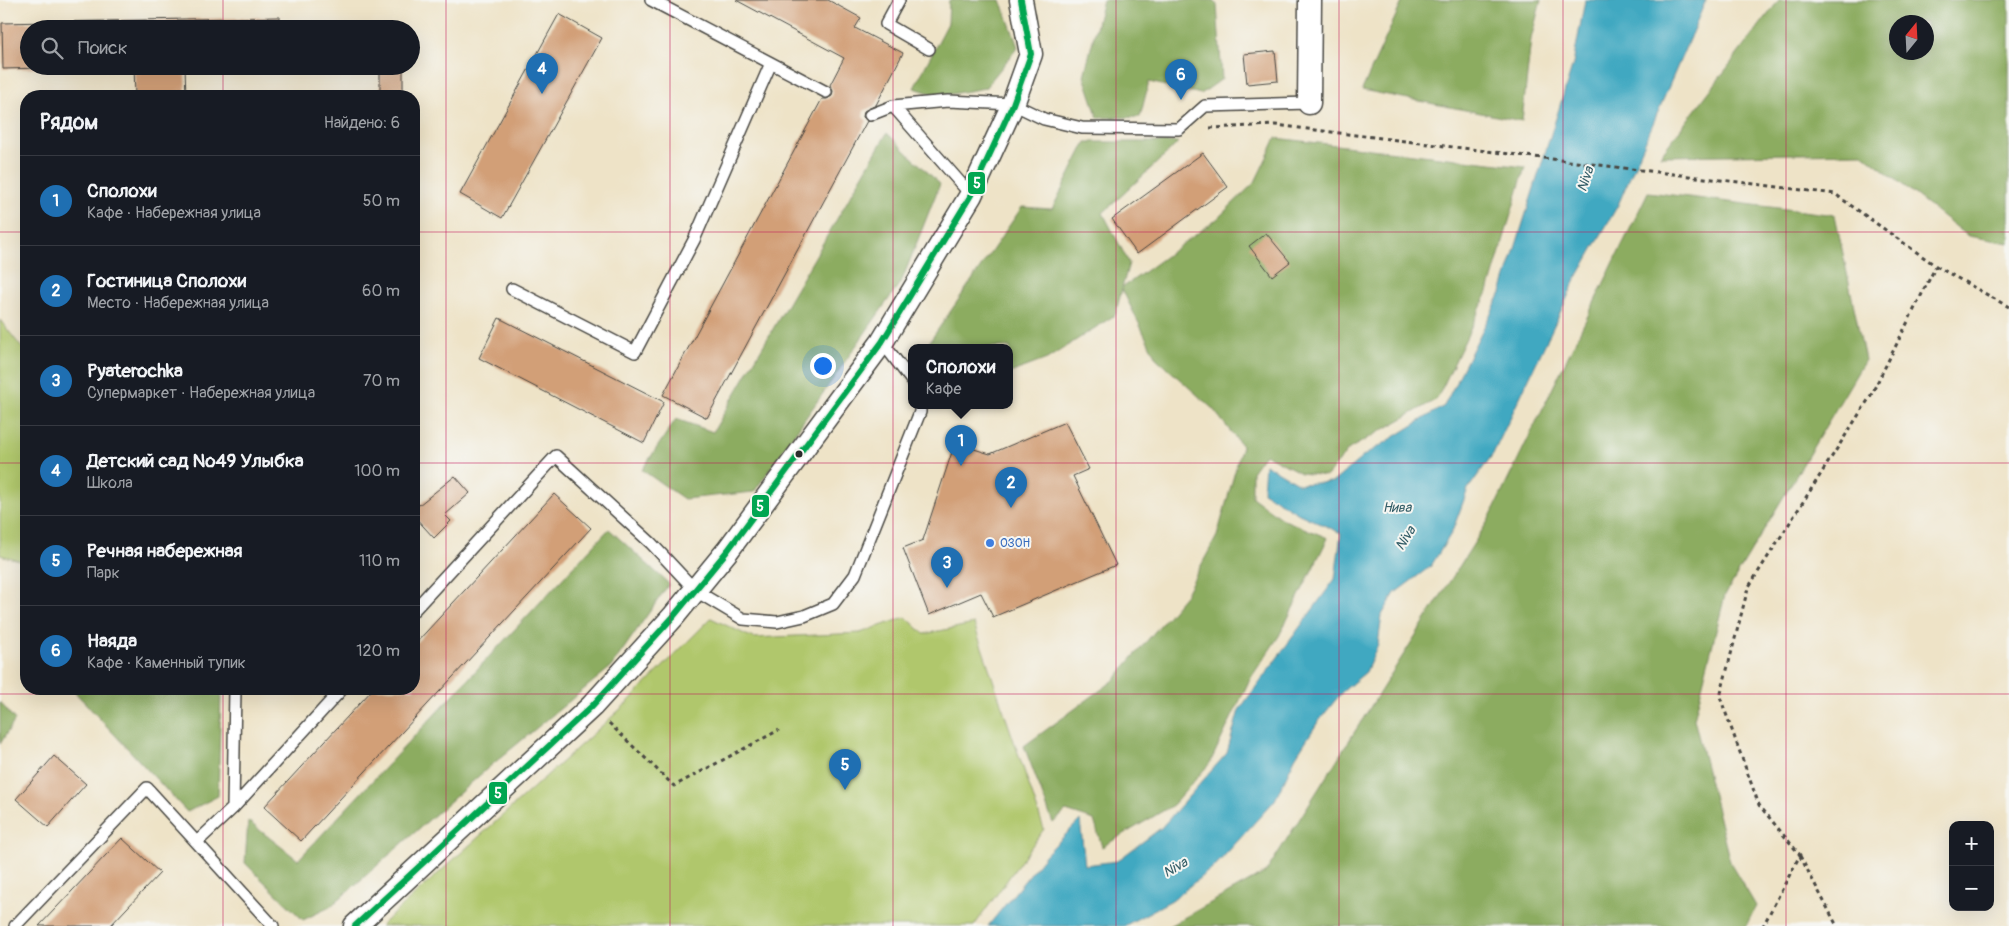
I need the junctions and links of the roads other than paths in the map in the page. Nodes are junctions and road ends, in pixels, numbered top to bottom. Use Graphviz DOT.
graph roads {
  1 [pos="651,0"];
  2 [pos="899,0"];
  3 [pos="1022,0"];
  4 [pos="1310,0"];
  5 [pos="930,49"];
  6 [pos="771,62"];
  7 [pos="826,92"];
  8 [pos="1309,103"];
  9 [pos="1013,104"];
  10 [pos="892,106"];
  11 [pos="870,115"];
  12 [pos="971,195"];
  13 [pos="512,290"];
  14 [pos="882,342"];
  15 [pos="908,376"];
  16 [pos="920,409"];
  17 [pos="696,591"];
  18 [pos="420,603"];
  19 [pos="235,695"];
  20 [pos="337,695"];
  21 [pos="233,808"];
  22 [pos="197,842"];
  23 [pos="15,926"];
  24 [pos="274,926"];
  25 [pos="355,926"];
  1 -- 6 [label="lane"];
  2 -- 5 [label="lane"];
  3 -- 9 [label="street"];
  4 -- 8 [label="street"];
  6 -- 7 [label="lane"];
  6 -- 13 [label="lane"];
  8 -- 9 [label="lane"];
  9 -- 10 [label="lane"];
  9 -- 12 [label="street"];
  10 -- 11 [label="lane"];
  10 -- 12 [label="lane"];
  12 -- 14 [label="street"];
  14 -- 15 [label="lane"];
  14 -- 17 [label="street"];
  16 -- 17 [label="lane"];
  17 -- 18 [label="lane"];
  17 -- 25 [label="street"];
  19 -- 21 [label="lane"];
  20 -- 21 [label="lane"];
  21 -- 22 [label="lane"];
  22 -- 23 [label="lane"];
  22 -- 24 [label="lane"];
}
